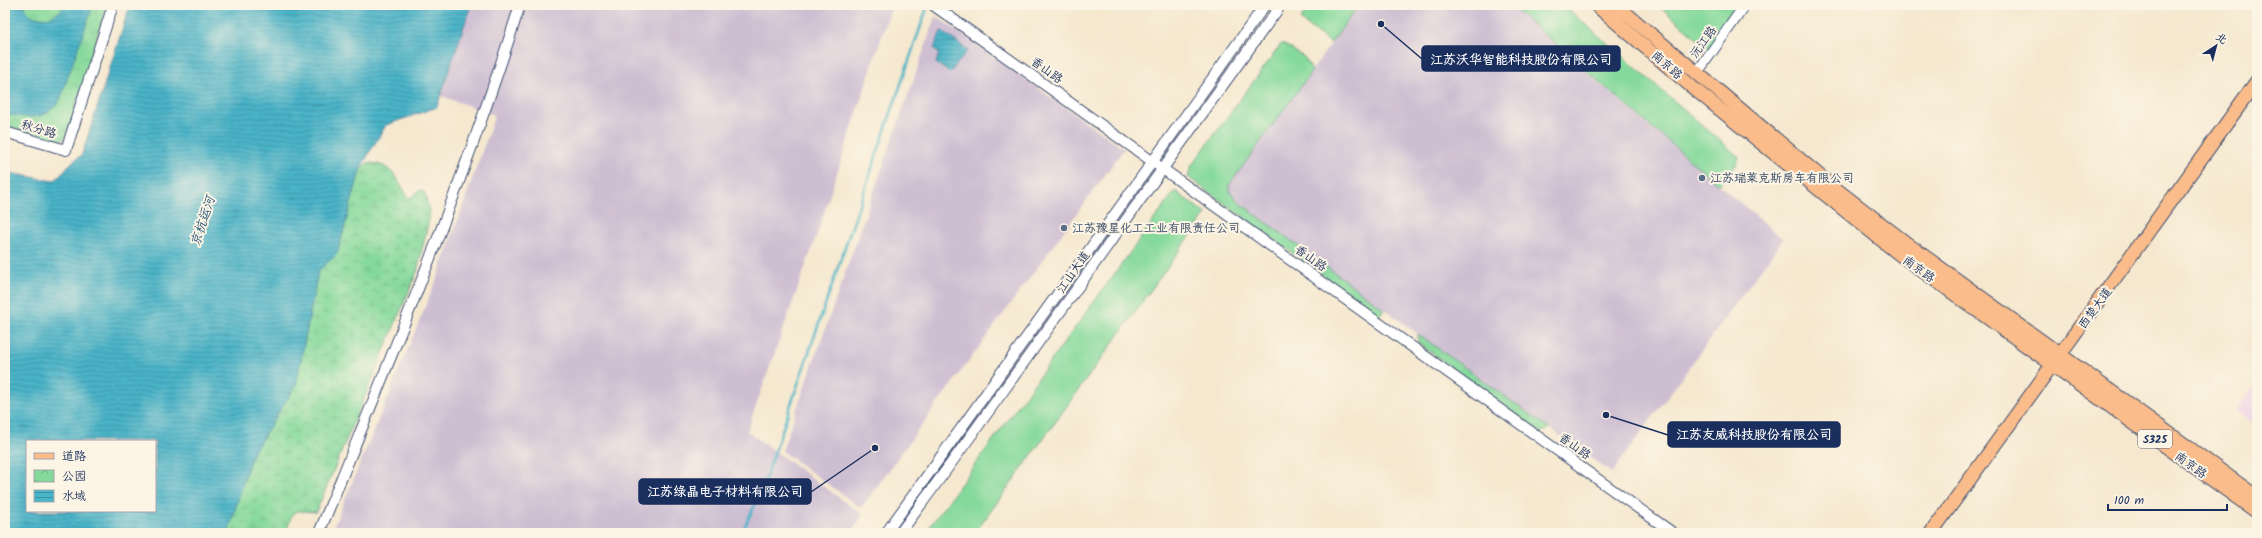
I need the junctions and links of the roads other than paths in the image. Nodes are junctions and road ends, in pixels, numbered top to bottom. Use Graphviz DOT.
graph roads {
  1 [pos="113,5"];
  2 [pos="520,5"];
  3 [pos="933,5"];
  4 [pos="1265,5"];
  5 [pos="1281,5"];
  6 [pos="1596,5"];
  7 [pos="1616,5"];
  8 [pos="1745,5"];
  9 [pos="1696,74"];
  10 [pos="2257,81"];
  11 [pos="5,132"];
  12 [pos="1152,161"];
  13 [pos="1162,168"];
  14 [pos="2057,361"];
  15 [pos="2257,497"];
  16 [pos="2257,512"];
  17 [pos="319,533"];
  18 [pos="886,533"];
  19 [pos="900,533"];
  20 [pos="1673,533"];
  21 [pos="1931,533"];
  1 -- 11 [label="street, 秋分路"];
  2 -- 17 [label="street"];
  3 -- 12 [label="street, 香山路"];
  4 -- 12 [label="street, 江山大道"];
  5 -- 13 [label="street, 江山大道"];
  6 -- 14 [label="main road, 南京路 / S325"];
  7 -- 9 [label="main road, 南京路 / S325"];
  8 -- 9 [label="street, 沅江路"];
  9 -- 14 [label="main road, 南京路 / S325"];
  10 -- 14 [label="main road, 西楚大道"];
  12 -- 13 [label="street, 香山路"];
  12 -- 18 [label="street, 江山大道"];
  13 -- 19 [label="street, 江山大道"];
  13 -- 20 [label="street, 香山路"];
  14 -- 15 [label="main road, 南京路 / S325"];
  14 -- 16 [label="main road, 南京路 / S325"];
  14 -- 21 [label="main road, 西楚大道"];
}
